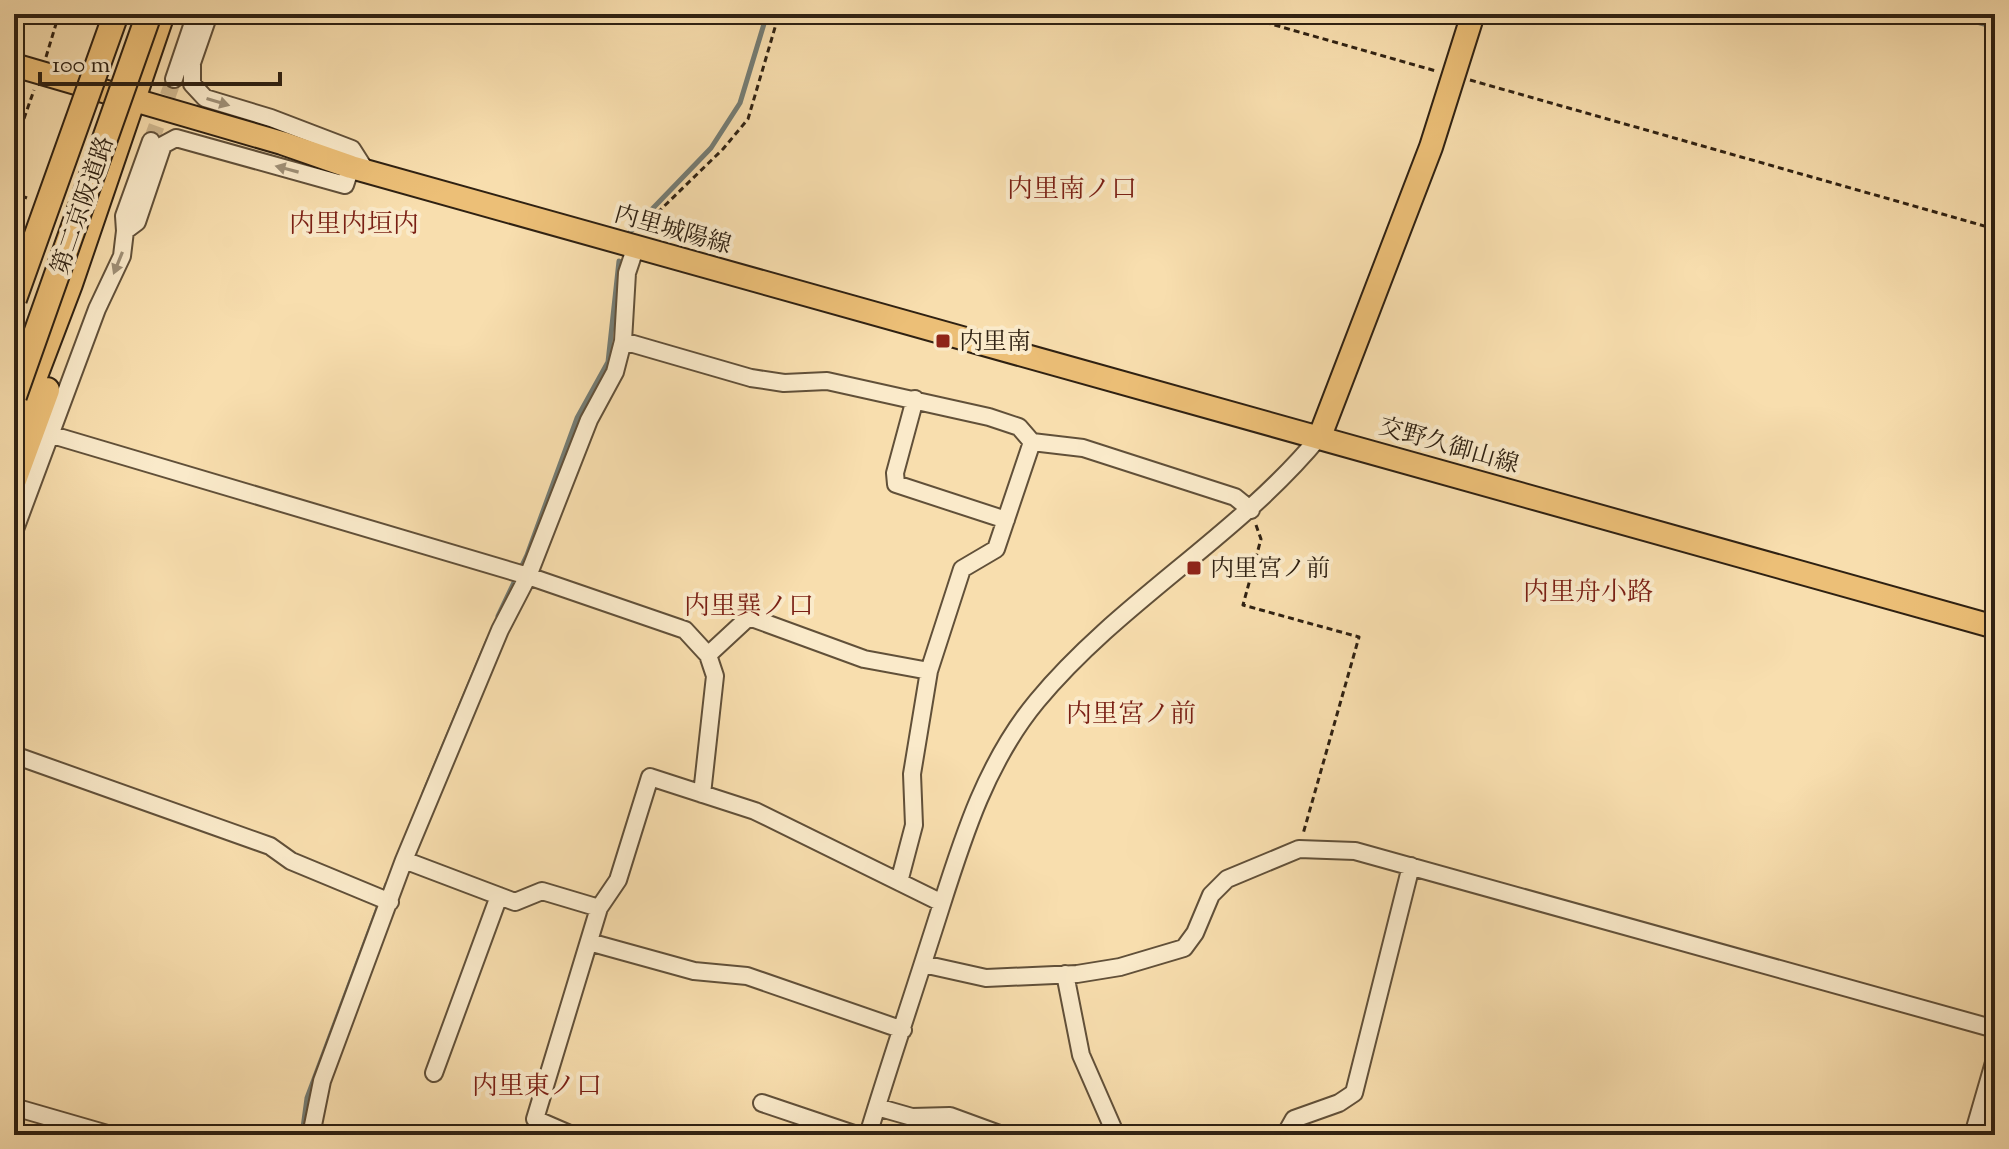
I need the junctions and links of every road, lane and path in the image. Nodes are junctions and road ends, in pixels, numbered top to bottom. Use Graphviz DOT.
graph roads {
  1 [pos="108,14"];
  2 [pos="116,14"];
  3 [pos="149,14"];
  4 [pos="162,14"];
  5 [pos="196,14"];
  6 [pos="209,14"];
  7 [pos="779,14"];
  8 [pos="1236,14"];
  9 [pos="1473,14"];
  10 [pos="23,67"];
  11 [pos="1454,76"];
  12 [pos="174,79"];
  13 [pos="83,84"];
  14 [pos="133,99"];
  15 [pos="151,141"];
  16 [pos="359,169"];
  17 [pos="14,193"];
  18 [pos="27,198"];
  19 [pos="1995,229"];
  20 [pos="125,231"];
  21 [pos="636,246"];
  22 [pos="14,274"];
  23 [pos="70,284"];
  24 [pos="14,299"];
  25 [pos="623,341"];
  26 [pos="14,396"];
  27 [pos="915,399"];
  28 [pos="14,431"];
  29 [pos="49,434"];
  30 [pos="1320,436"];
  31 [pos="1032,442"];
  32 [pos="14,480"];
  33 [pos="1251,510"];
  34 [pos="1006,520"];
  35 [pos="14,532"];
  36 [pos="528,576"];
  37 [pos="1995,627"];
  38 [pos="708,655"];
  39 [pos="929,671"];
  40 [pos="14,755"];
  41 [pos="702,794"];
  42 [pos="1299,849"];
  43 [pos="404,860"];
  44 [pos="1411,866"];
  45 [pos="899,882"];
  46 [pos="499,896"];
  47 [pos="390,902"];
  48 [pos="942,903"];
  49 [pos="599,908"];
  50 [pos="589,942"];
  51 [pos="923,964"];
  52 [pos="1065,974"];
  53 [pos="1995,1029"];
  54 [pos="903,1030"];
  55 [pos="1995,1059"];
  56 [pos="434,1073"];
  57 [pos="762,1103"];
  58 [pos="14,1107"];
  59 [pos="877,1107"];
  60 [pos="981,1131"];
  61 [pos="111,1135"];
  62 [pos="311,1135"];
  63 [pos="572,1135"];
  64 [pos="857,1135"];
  65 [pos="868,1135"];
  66 [pos="1002,1135"];
  67 [pos="1116,1135"];
  68 [pos="1285,1135"];
  69 [pos="1973,1135"];
  1 -- 13 [label="highway"];
  2 -- 24 [label="highway, 第二京阪道路, bridge"];
  3 -- 26 [label="highway, 第二京阪道路, bridge"];
  4 -- 14 [label="highway"];
  5 -- 12 [label="street"];
  6 -- 16 [label="street, one-way"];
  7 -- 21 [label="path"];
  8 -- 11 [label="path"];
  9 -- 11 [label="main road"];
  10 -- 13 [label="main road, 内里城陽線"];
  11 -- 19 [label="path"];
  11 -- 30 [label="main road"];
  13 -- 14 [label="main road, 内里城陽線"];
  13 -- 22 [label="highway"];
  14 -- 16 [label="main road, 内里城陽線"];
  14 -- 23 [label="highway"];
  15 -- 20 [label="street"];
  16 -- 20 [label="street, one-way"];
  16 -- 21 [label="main road, 内里城陽線"];
  17 -- 18 [label="path"];
  20 -- 29 [label="street, one-way"];
  21 -- 25 [label="street"];
  21 -- 30 [label="main road, 内里城陽線"];
  23 -- 28 [label="highway"];
  23 -- 32 [label="highway"];
  25 -- 27 [label="street"];
  25 -- 36 [label="street"];
  27 -- 31 [label="street"];
  27 -- 34 [label="street"];
  29 -- 35 [label="street"];
  29 -- 36 [label="street"];
  30 -- 33 [label="street"];
  30 -- 37 [label="main road, 交野久御山線"];
  31 -- 33 [label="street"];
  31 -- 34 [label="street"];
  33 -- 42 [label="path"];
  33 -- 48 [label="street"];
  34 -- 39 [label="street"];
  36 -- 38 [label="street"];
  36 -- 43 [label="street"];
  38 -- 39 [label="street"];
  38 -- 41 [label="street"];
  39 -- 45 [label="street"];
  40 -- 47 [label="street"];
  41 -- 45 [label="street"];
  41 -- 49 [label="street"];
  42 -- 44 [label="street"];
  42 -- 52 [label="street"];
  43 -- 46 [label="street"];
  43 -- 47 [label="street"];
  44 -- 53 [label="street"];
  44 -- 68 [label="street"];
  45 -- 48 [label="street"];
  46 -- 49 [label="street"];
  46 -- 56 [label="street"];
  47 -- 62 [label="street"];
  48 -- 51 [label="street"];
  49 -- 50 [label="street"];
  50 -- 54 [label="street"];
  50 -- 63 [label="street"];
  51 -- 52 [label="street"];
  51 -- 54 [label="street"];
  52 -- 67 [label="street"];
  54 -- 59 [label="street"];
  55 -- 69 [label="street"];
  57 -- 64 [label="street"];
  58 -- 61 [label="street"];
  59 -- 60 [label="street"];
  59 -- 65 [label="street"];
  60 -- 66 [label="street"];
}
